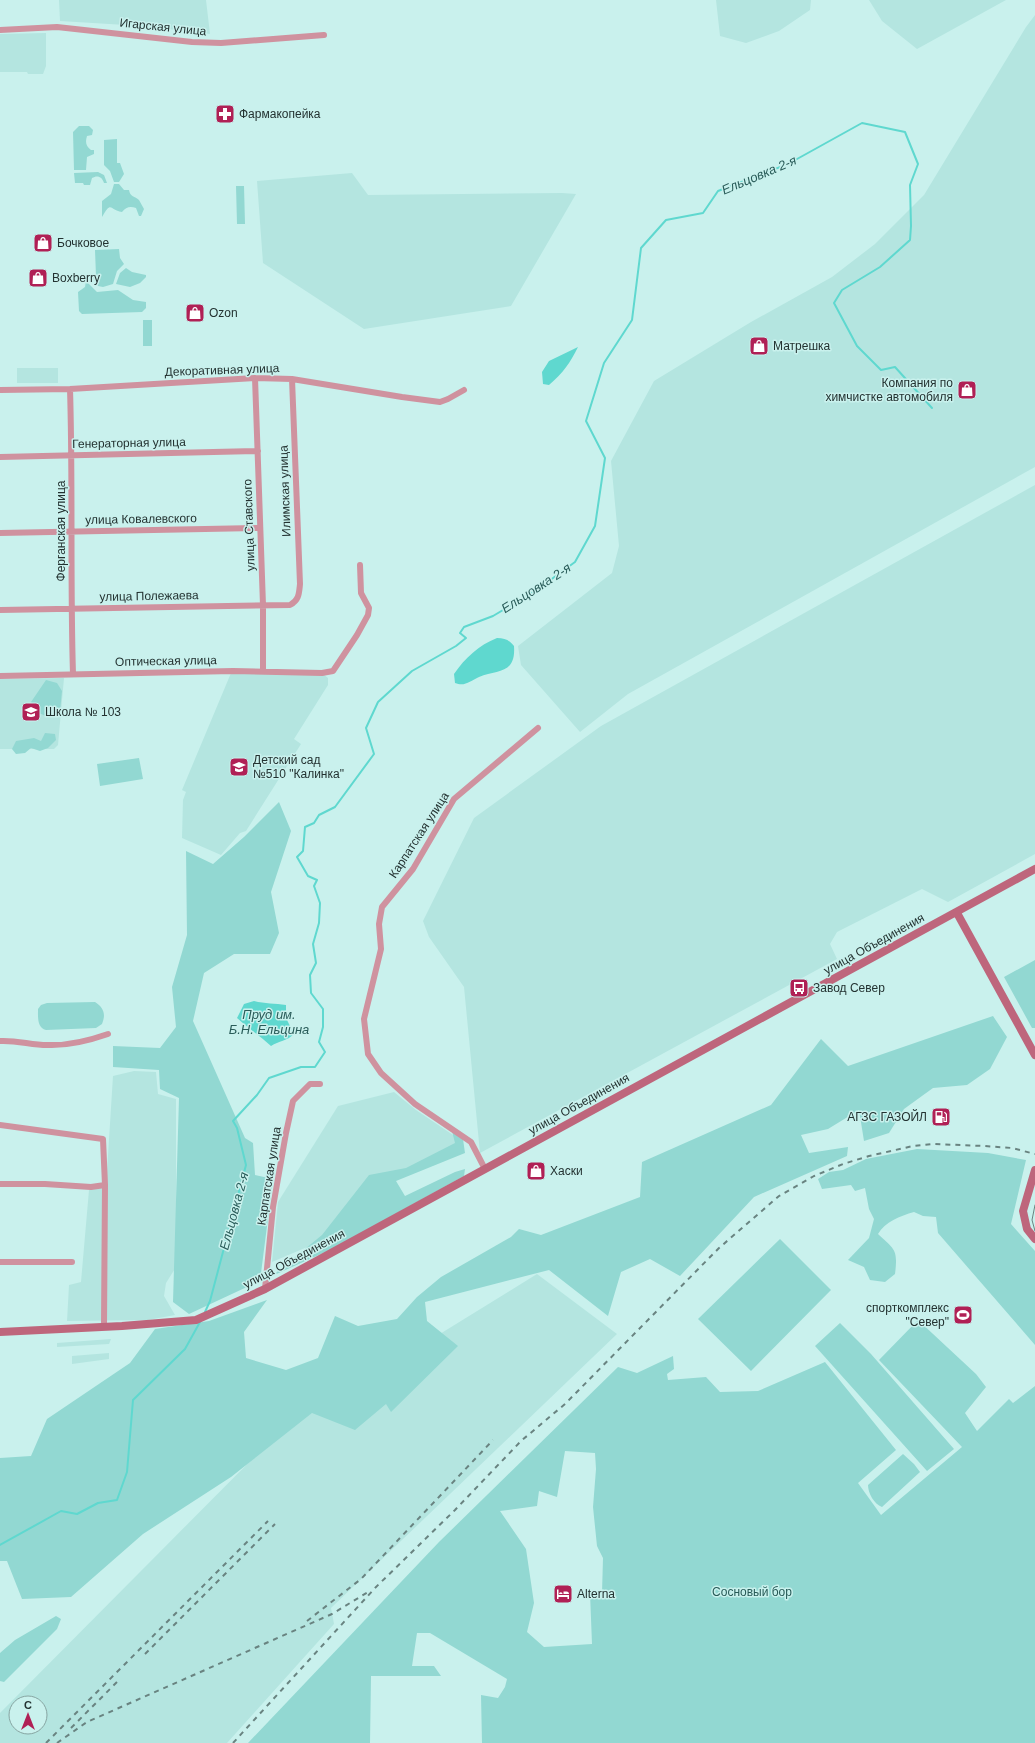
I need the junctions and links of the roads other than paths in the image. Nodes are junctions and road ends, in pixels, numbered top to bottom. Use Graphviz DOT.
graph roads {
  1 [pos="0,30"];
  2 [pos="324,35"];
  3 [pos="255,378"];
  4 [pos="292,379"];
  5 [pos="70,389"];
  6 [pos="0,390"];
  7 [pos="464,390"];
  8 [pos="258,451"];
  9 [pos="72,455"];
  10 [pos="0,457"];
  11 [pos="259,528"];
  12 [pos="72,531"];
  13 [pos="0,533"];
  14 [pos="360,565"];
  15 [pos="296,601"];
  16 [pos="263,606"];
  17 [pos="71,609"];
  18 [pos="0,610"];
  19 [pos="263,671"];
  20 [pos="73,674"];
  21 [pos="0,676"];
  22 [pos="538,728"];
  23 [pos="1035,869"];
  24 [pos="957,912"];
  25 [pos="108,1034"];
  26 [pos="0,1041"];
  27 [pos="1035,1055"];
  28 [pos="320,1084"];
  29 [pos="0,1125"];
  30 [pos="485,1169"];
  31 [pos="1035,1170"];
  32 [pos="0,1184"];
  33 [pos="105,1185"];
  34 [pos="1035,1239"];
  35 [pos="0,1262"];
  36 [pos="72,1262"];
  37 [pos="265,1289"];
  38 [pos="104,1326"];
  39 [pos="0,1332"];
  1 -- 2 [label="street, Игарская улица"];
  3 -- 4 [label="street, Декоративная улица"];
  3 -- 5 [label="street, Декоративная улица"];
  3 -- 8 [label="street, улица Ставского"];
  4 -- 7 [label="street, Декоративная улица"];
  4 -- 15 [label="street, Илимская улица"];
  5 -- 6 [label="street, Декоративная улица"];
  5 -- 9 [label="street, Ферганская улица"];
  8 -- 9 [label="street, Генераторная улица"];
  8 -- 11 [label="street, улица Ставского"];
  9 -- 10 [label="street, Генераторная улица"];
  9 -- 12 [label="street, Ферганская улица"];
  11 -- 12 [label="street, улица Ковалевского"];
  11 -- 16 [label="street, улица Ставского"];
  12 -- 13 [label="street, улица Ковалевского"];
  12 -- 17 [label="street, Ферганская улица"];
  14 -- 19 [label="street, Оптическая улица"];
  15 -- 16 [label="street, улица Полежаева"];
  16 -- 17 [label="street, улица Полежаева"];
  16 -- 19 [label="street, улица Ставского"];
  17 -- 18 [label="street, улица Полежаева"];
  17 -- 20 [label="street, Ферганская улица"];
  19 -- 20 [label="street, Оптическая улица"];
  20 -- 21 [label="street, Оптическая улица"];
  22 -- 30 [label="street, Карпатская улица"];
  23 -- 24 [label="main road, улица Объединения"];
  24 -- 27 [label="main road"];
  24 -- 30 [label="main road, улица Объединения"];
  25 -- 26 [label="street"];
  28 -- 37 [label="street, Карпатская улица"];
  29 -- 33 [label="street"];
  30 -- 37 [label="main road, улица Объединения"];
  31 -- 34 [label="main road"];
  32 -- 33 [label="street"];
  33 -- 38 [label="street"];
  35 -- 36 [label="street"];
  37 -- 38 [label="main road, улица Объединения"];
  38 -- 39 [label="main road, улица Объединения"];
}
